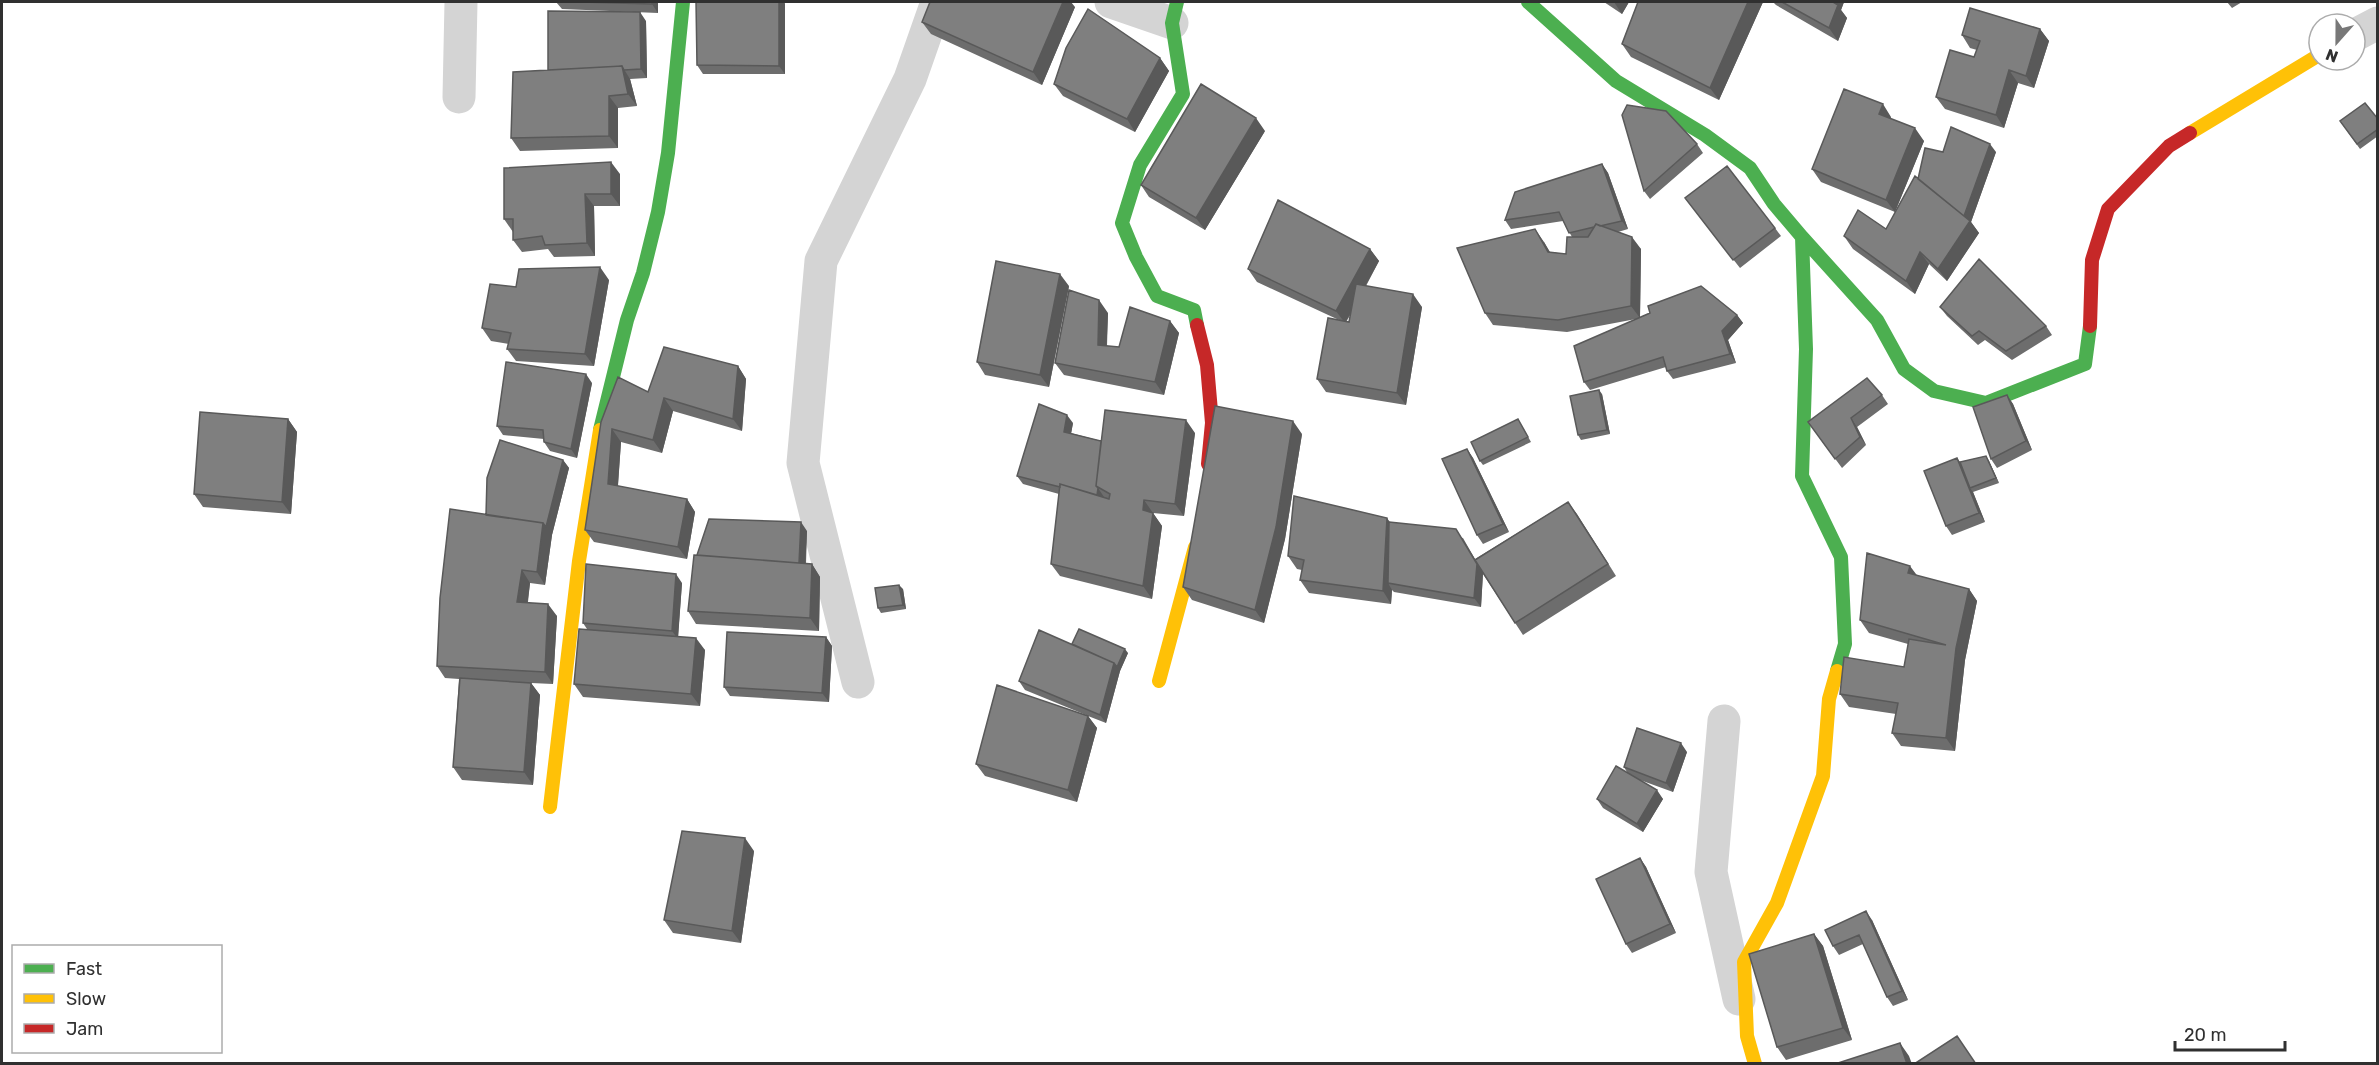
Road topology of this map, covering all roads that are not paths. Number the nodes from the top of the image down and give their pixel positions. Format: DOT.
graph roads {
  1 [pos="461,2"];
  2 [pos="683,2"];
  3 [pos="936,2"];
  4 [pos="1111,2"];
  5 [pos="1528,2"];
  6 [pos="1174,12"];
  7 [pos="2307,62"];
  8 [pos="459,97"];
  9 [pos="1802,237"];
  10 [pos="1207,481"];
  11 [pos="1197,538"];
  12 [pos="1159,681"];
  13 [pos="858,682"];
  14 [pos="1724,721"];
  15 [pos="550,807"];
  16 [pos="1751,1050"];
  1 -- 8 [label="street"];
  2 -- 15 [label="street"];
  3 -- 13 [label="street"];
  4 -- 6 [label="street"];
  5 -- 9 [label="street"];
  6 -- 10 [label="street"];
  7 -- 9 [label="street"];
  9 -- 16 [label="street"];
  11 -- 12 [label="street"];
  14 -- 16 [label="street"];
}
